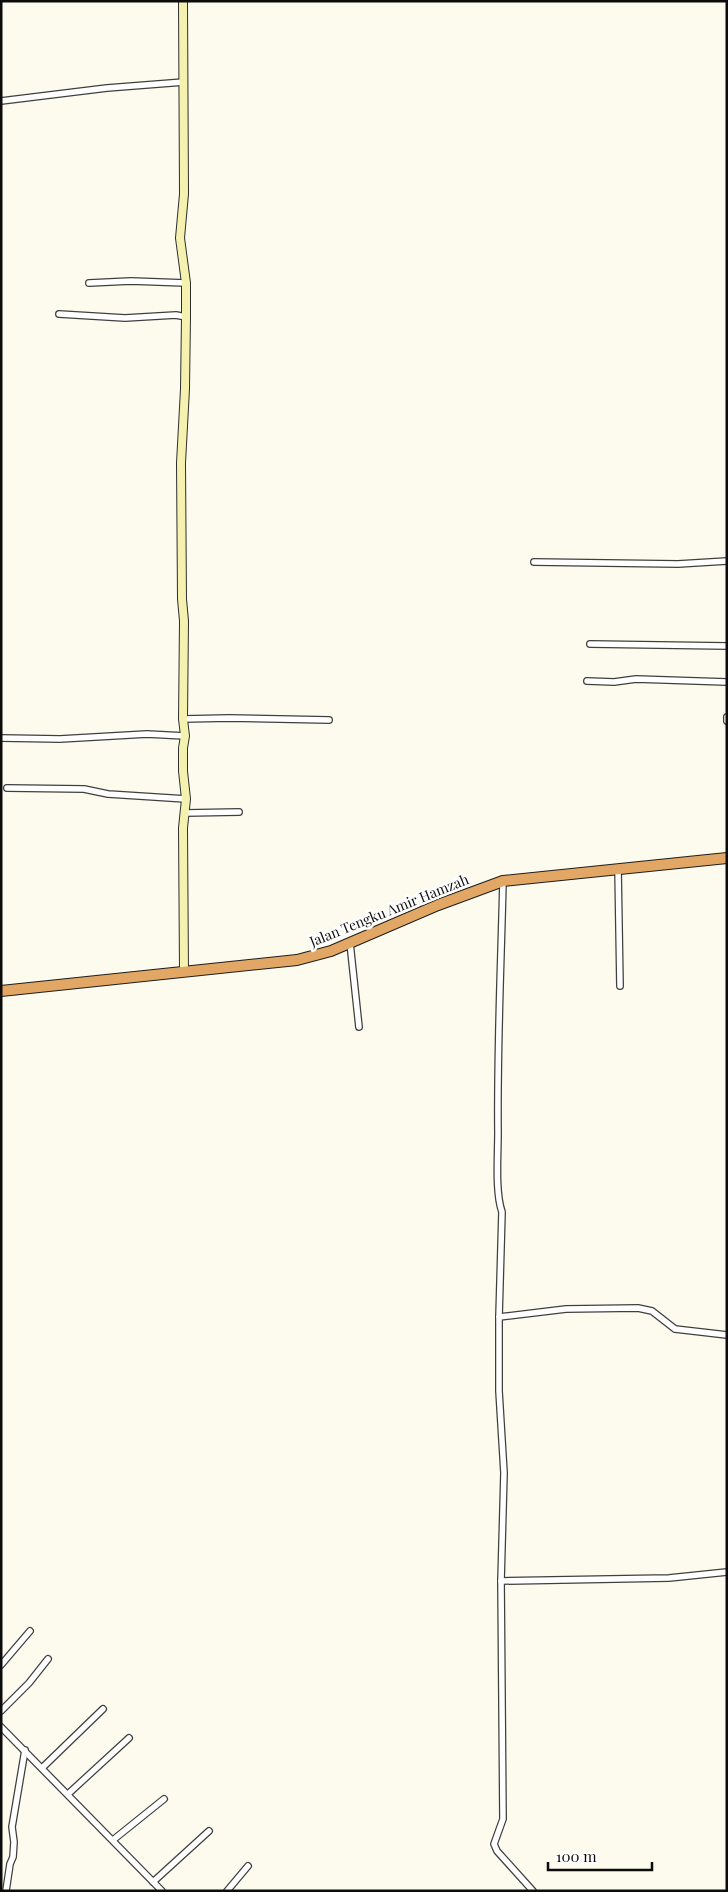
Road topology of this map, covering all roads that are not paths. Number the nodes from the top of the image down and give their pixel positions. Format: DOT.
graph roads {
  1 [pos="183,1"];
  2 [pos="184,82"];
  3 [pos="1,101"];
  4 [pos="89,283"];
  5 [pos="186,283"];
  6 [pos="59,314"];
  7 [pos="186,317"];
  8 [pos="727,561"];
  9 [pos="534,562"];
  10 [pos="590,644"];
  11 [pos="727,646"];
  12 [pos="588,681"];
  13 [pos="727,682"];
  14 [pos="727,717"];
  15 [pos="183,719"];
  16 [pos="330,720"];
  17 [pos="727,721"];
  18 [pos="185,736"];
  19 [pos="1,738"];
  20 [pos="8,788"];
  21 [pos="186,799"];
  22 [pos="239,812"];
  23 [pos="185,813"];
  24 [pos="727,858"];
  25 [pos="618,868"];
  26 [pos="503,881"];
  27 [pos="350,943"];
  28 [pos="184,972"];
  29 [pos="620,986"];
  30 [pos="1,991"];
  31 [pos="359,1027"];
  32 [pos="499,1317"];
  33 [pos="727,1335"];
  34 [pos="727,1572"];
  35 [pos="500,1581"];
  36 [pos="30,1631"];
  37 [pos="48,1659"];
  38 [pos="1,1665"];
  39 [pos="102,1709"];
  40 [pos="1,1711"];
  41 [pos="2,1728"];
  42 [pos="129,1738"];
  43 [pos="25,1750"];
  44 [pos="42,1768"];
  45 [pos="68,1794"];
  46 [pos="164,1799"];
  47 [pos="209,1831"];
  48 [pos="113,1840"];
  49 [pos="248,1866"];
  50 [pos="153,1882"];
  51 [pos="6,1891"];
  52 [pos="162,1891"];
  53 [pos="226,1891"];
  54 [pos="533,1891"];
  1 -- 2 [label="street"];
  2 -- 3 [label="street"];
  2 -- 5 [label="street"];
  4 -- 5 [label="street"];
  5 -- 7 [label="street"];
  6 -- 7 [label="street"];
  7 -- 15 [label="street"];
  8 -- 9 [label="street"];
  10 -- 11 [label="street"];
  12 -- 13 [label="street"];
  14 -- 17 [label="street"];
  15 -- 16 [label="street"];
  15 -- 18 [label="street"];
  18 -- 19 [label="street"];
  18 -- 21 [label="street"];
  20 -- 21 [label="street"];
  21 -- 23 [label="street"];
  22 -- 23 [label="street"];
  23 -- 28 [label="street"];
  24 -- 25 [label="highway, Jalan Tengku Amir Hamzah"];
  25 -- 26 [label="highway, Jalan Tengku Amir Hamzah"];
  25 -- 29 [label="street"];
  26 -- 27 [label="highway, Jalan Tengku Amir Hamzah"];
  26 -- 32 [label="street"];
  27 -- 28 [label="highway, Jalan Tengku Amir Hamzah"];
  27 -- 31 [label="street"];
  28 -- 30 [label="highway, Jalan Tengku Amir Hamzah"];
  32 -- 33 [label="street"];
  32 -- 35 [label="street"];
  34 -- 35 [label="street"];
  35 -- 54 [label="street"];
  36 -- 38 [label="street"];
  37 -- 40 [label="street"];
  39 -- 44 [label="street"];
  41 -- 43 [label="street"];
  42 -- 45 [label="street"];
  43 -- 44 [label="street"];
  43 -- 51 [label="street"];
  44 -- 45 [label="street"];
  45 -- 48 [label="street"];
  46 -- 48 [label="street"];
  47 -- 50 [label="street"];
  48 -- 50 [label="street"];
  49 -- 53 [label="street"];
  50 -- 52 [label="street"];
}
